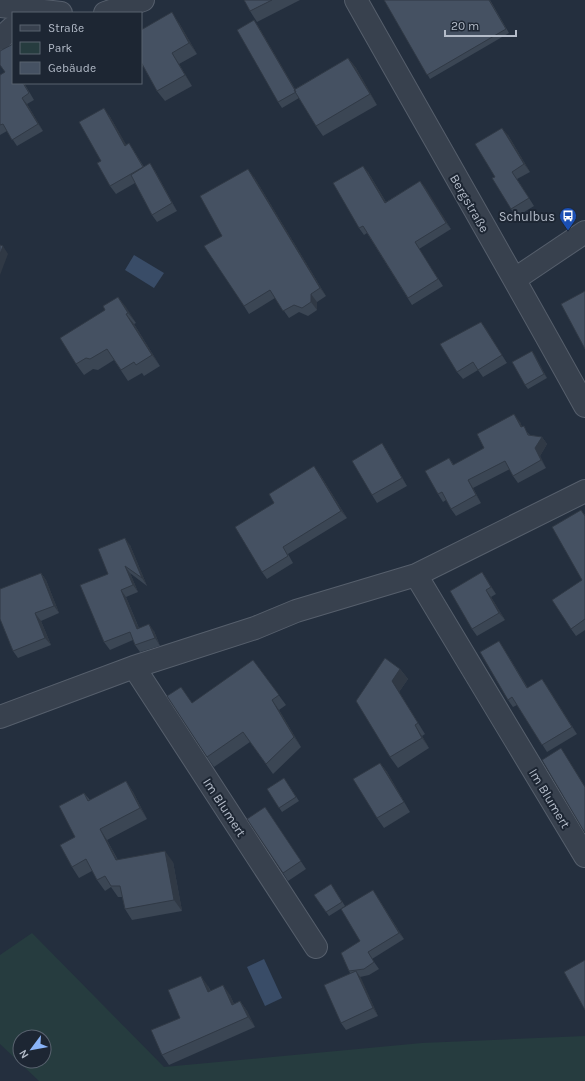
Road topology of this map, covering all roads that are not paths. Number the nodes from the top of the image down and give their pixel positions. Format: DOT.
graph roads {
  1 [pos="143,0"];
  2 [pos="356,0"];
  3 [pos="0,6"];
  4 [pos="30,11"];
  5 [pos="46,12"];
  6 [pos="108,12"];
  7 [pos="12,28"];
  8 [pos="0,39"];
  9 [pos="585,232"];
  10 [pos="516,279"];
  11 [pos="585,406"];
  12 [pos="585,491"];
  13 [pos="416,575"];
  14 [pos="134,667"];
  15 [pos="0,717"];
  16 [pos="585,856"];
  17 [pos="316,947"];
  1 -- 6 [label="street"];
  2 -- 10 [label="street, Bergstraße"];
  3 -- 4 [label="street"];
  4 -- 5 [label="street"];
  7 -- 8 [label="street"];
  9 -- 10 [label="street"];
  10 -- 11 [label="street, Bergstraße"];
  12 -- 13 [label="street"];
  13 -- 14 [label="street"];
  13 -- 16 [label="street, Im Blumert"];
  14 -- 15 [label="street"];
  14 -- 17 [label="street, Im Blumert"];
}
